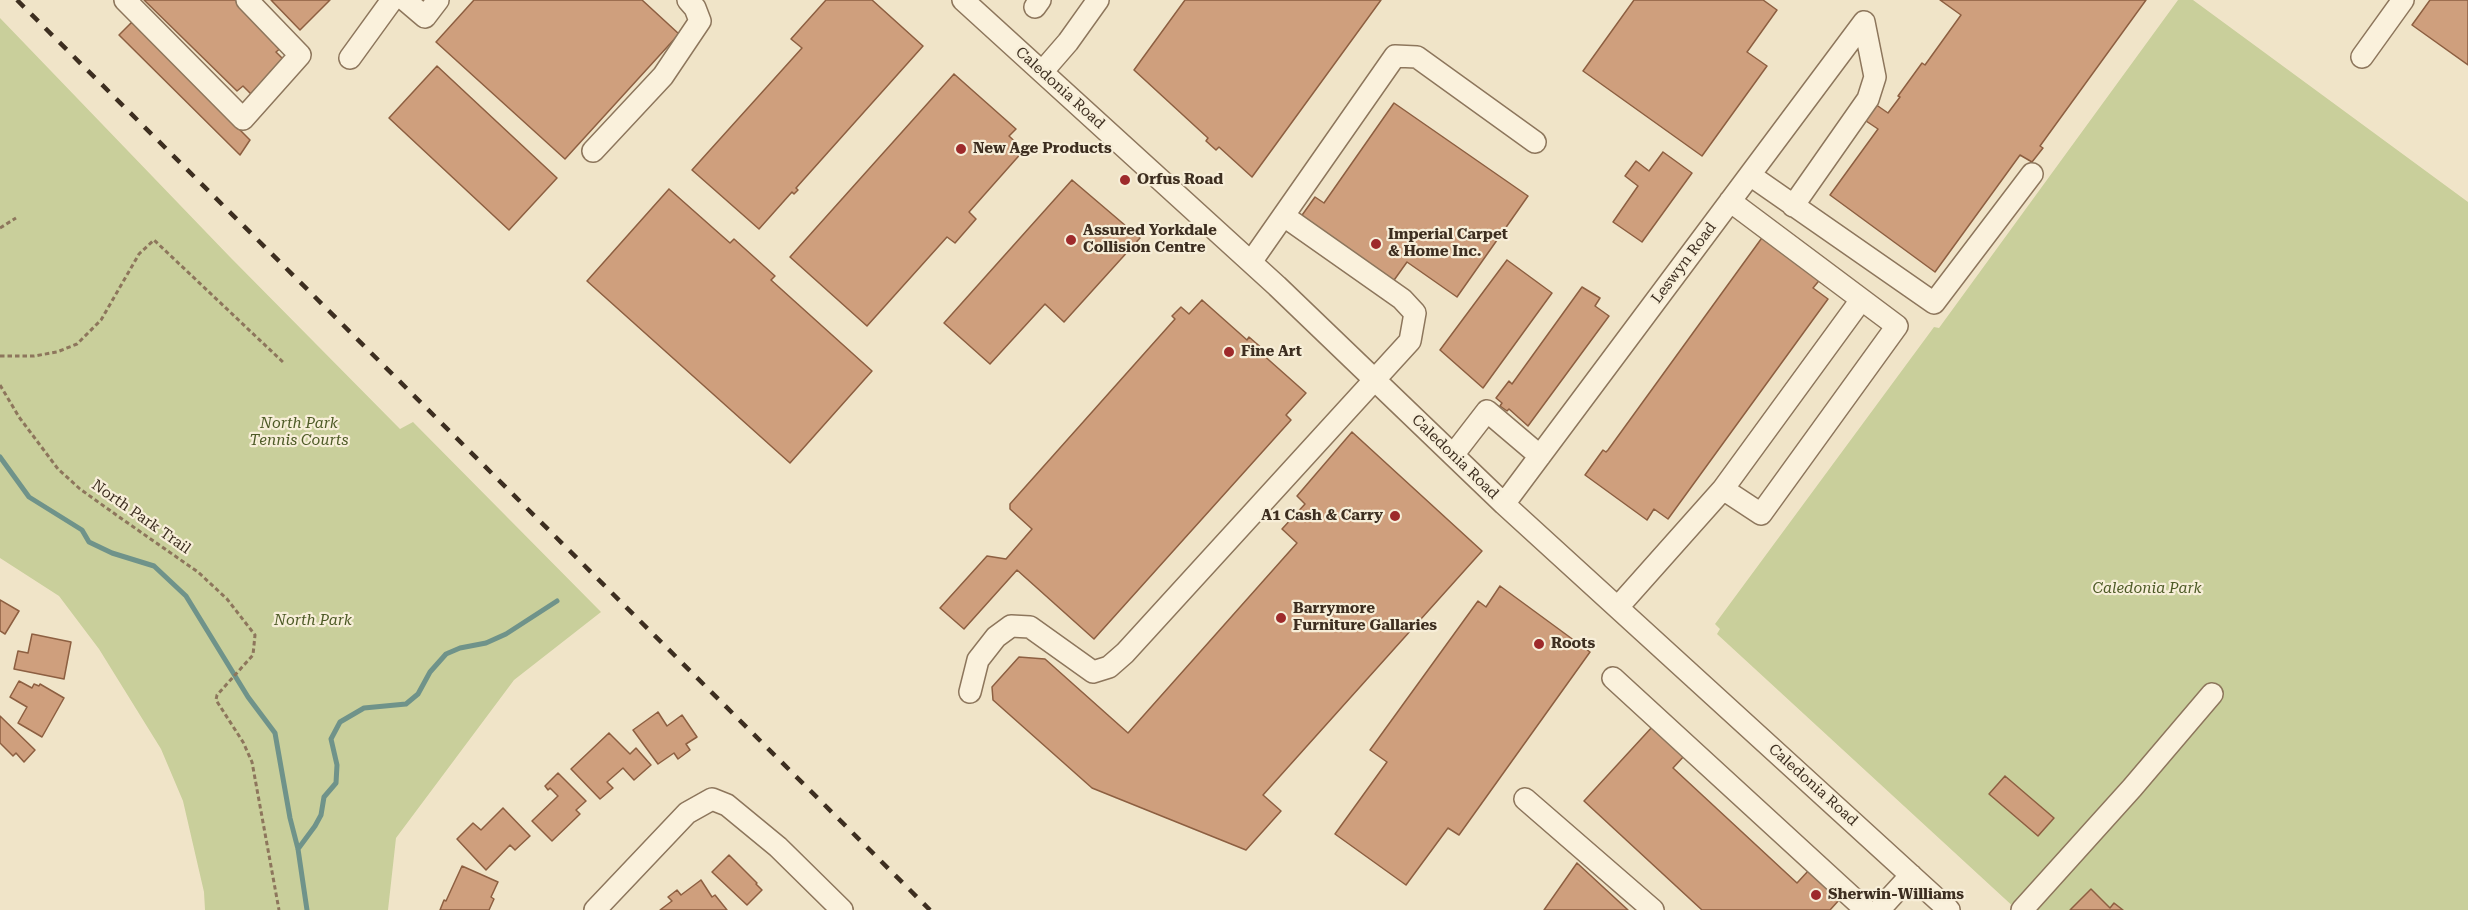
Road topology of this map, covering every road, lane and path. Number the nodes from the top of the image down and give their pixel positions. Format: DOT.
graph roads {
  1 [pos="125,0"];
  2 [pos="248,0"];
  3 [pos="392,0"];
  4 [pos="405,0"];
  5 [pos="438,0"];
  6 [pos="688,0"];
  7 [pos="963,0"];
  8 [pos="1098,0"];
  9 [pos="2403,0"];
  10 [pos="2362,57"];
  11 [pos="350,58"];
  12 [pos="1042,72"];
  13 [pos="1535,142"];
  14 [pos="593,151"];
  15 [pos="2032,174"];
  16 [pos="1750,175"];
  17 [pos="1730,201"];
  18 [pos="1793,206"];
  19 [pos="1284,216"];
  20 [pos="16,218"];
  21 [pos="0,228"];
  22 [pos="1251,262"];
  23 [pos="1861,300"];
  24 [pos="0,356"];
  25 [pos="285,364"];
  26 [pos="1375,380"];
  27 [pos="0,386"];
  28 [pos="1453,454"];
  29 [pos="1540,456"];
  30 [pos="1723,489"];
  31 [pos="1504,504"];
  32 [pos="1618,608"];
  33 [pos="1613,678"];
  34 [pos="970,692"];
  35 [pos="2212,694"];
  36 [pos="1525,799"];
  37 [pos="1911,875"];
  38 [pos="279,910"];
  39 [pos="595,910"];
  40 [pos="842,910"];
  41 [pos="1653,910"];
  42 [pos="1866,910"];
  43 [pos="1879,910"];
  44 [pos="1949,910"];
  45 [pos="2022,910"];
  1 -- 2 [label="street"];
  3 -- 11 [label="street"];
  4 -- 5 [label="street"];
  6 -- 14 [label="street"];
  7 -- 12 [label="street, Caledonia Road"];
  8 -- 12 [label="street"];
  9 -- 10 [label="street"];
  12 -- 22 [label="street, Caledonia Road"];
  13 -- 19 [label="street"];
  15 -- 18 [label="street"];
  16 -- 17 [label="street, Leswyn Road"];
  16 -- 18 [label="street"];
  16 -- 18 [label="street, Leswyn Road"];
  17 -- 23 [label="street"];
  17 -- 29 [label="street, Leswyn Road"];
  19 -- 22 [label="street"];
  19 -- 26 [label="street"];
  20 -- 21 [label="path"];
  22 -- 26 [label="street, Caledonia Road"];
  23 -- 30 [label="street"];
  23 -- 30 [label="street"];
  24 -- 25 [label="path"];
  26 -- 28 [label="street, Caledonia Road"];
  26 -- 34 [label="street"];
  27 -- 38 [label="path, North Park Trail"];
  28 -- 29 [label="street"];
  28 -- 31 [label="street, Caledonia Road"];
  29 -- 31 [label="street, Leswyn Road"];
  30 -- 32 [label="street"];
  31 -- 32 [label="street, Caledonia Road"];
  32 -- 37 [label="street, Caledonia Road"];
  33 -- 42 [label="street"];
  35 -- 45 [label="street"];
  36 -- 41 [label="street"];
  37 -- 43 [label="street"];
  37 -- 44 [label="street, Caledonia Road"];
  39 -- 40 [label="street"];
}
